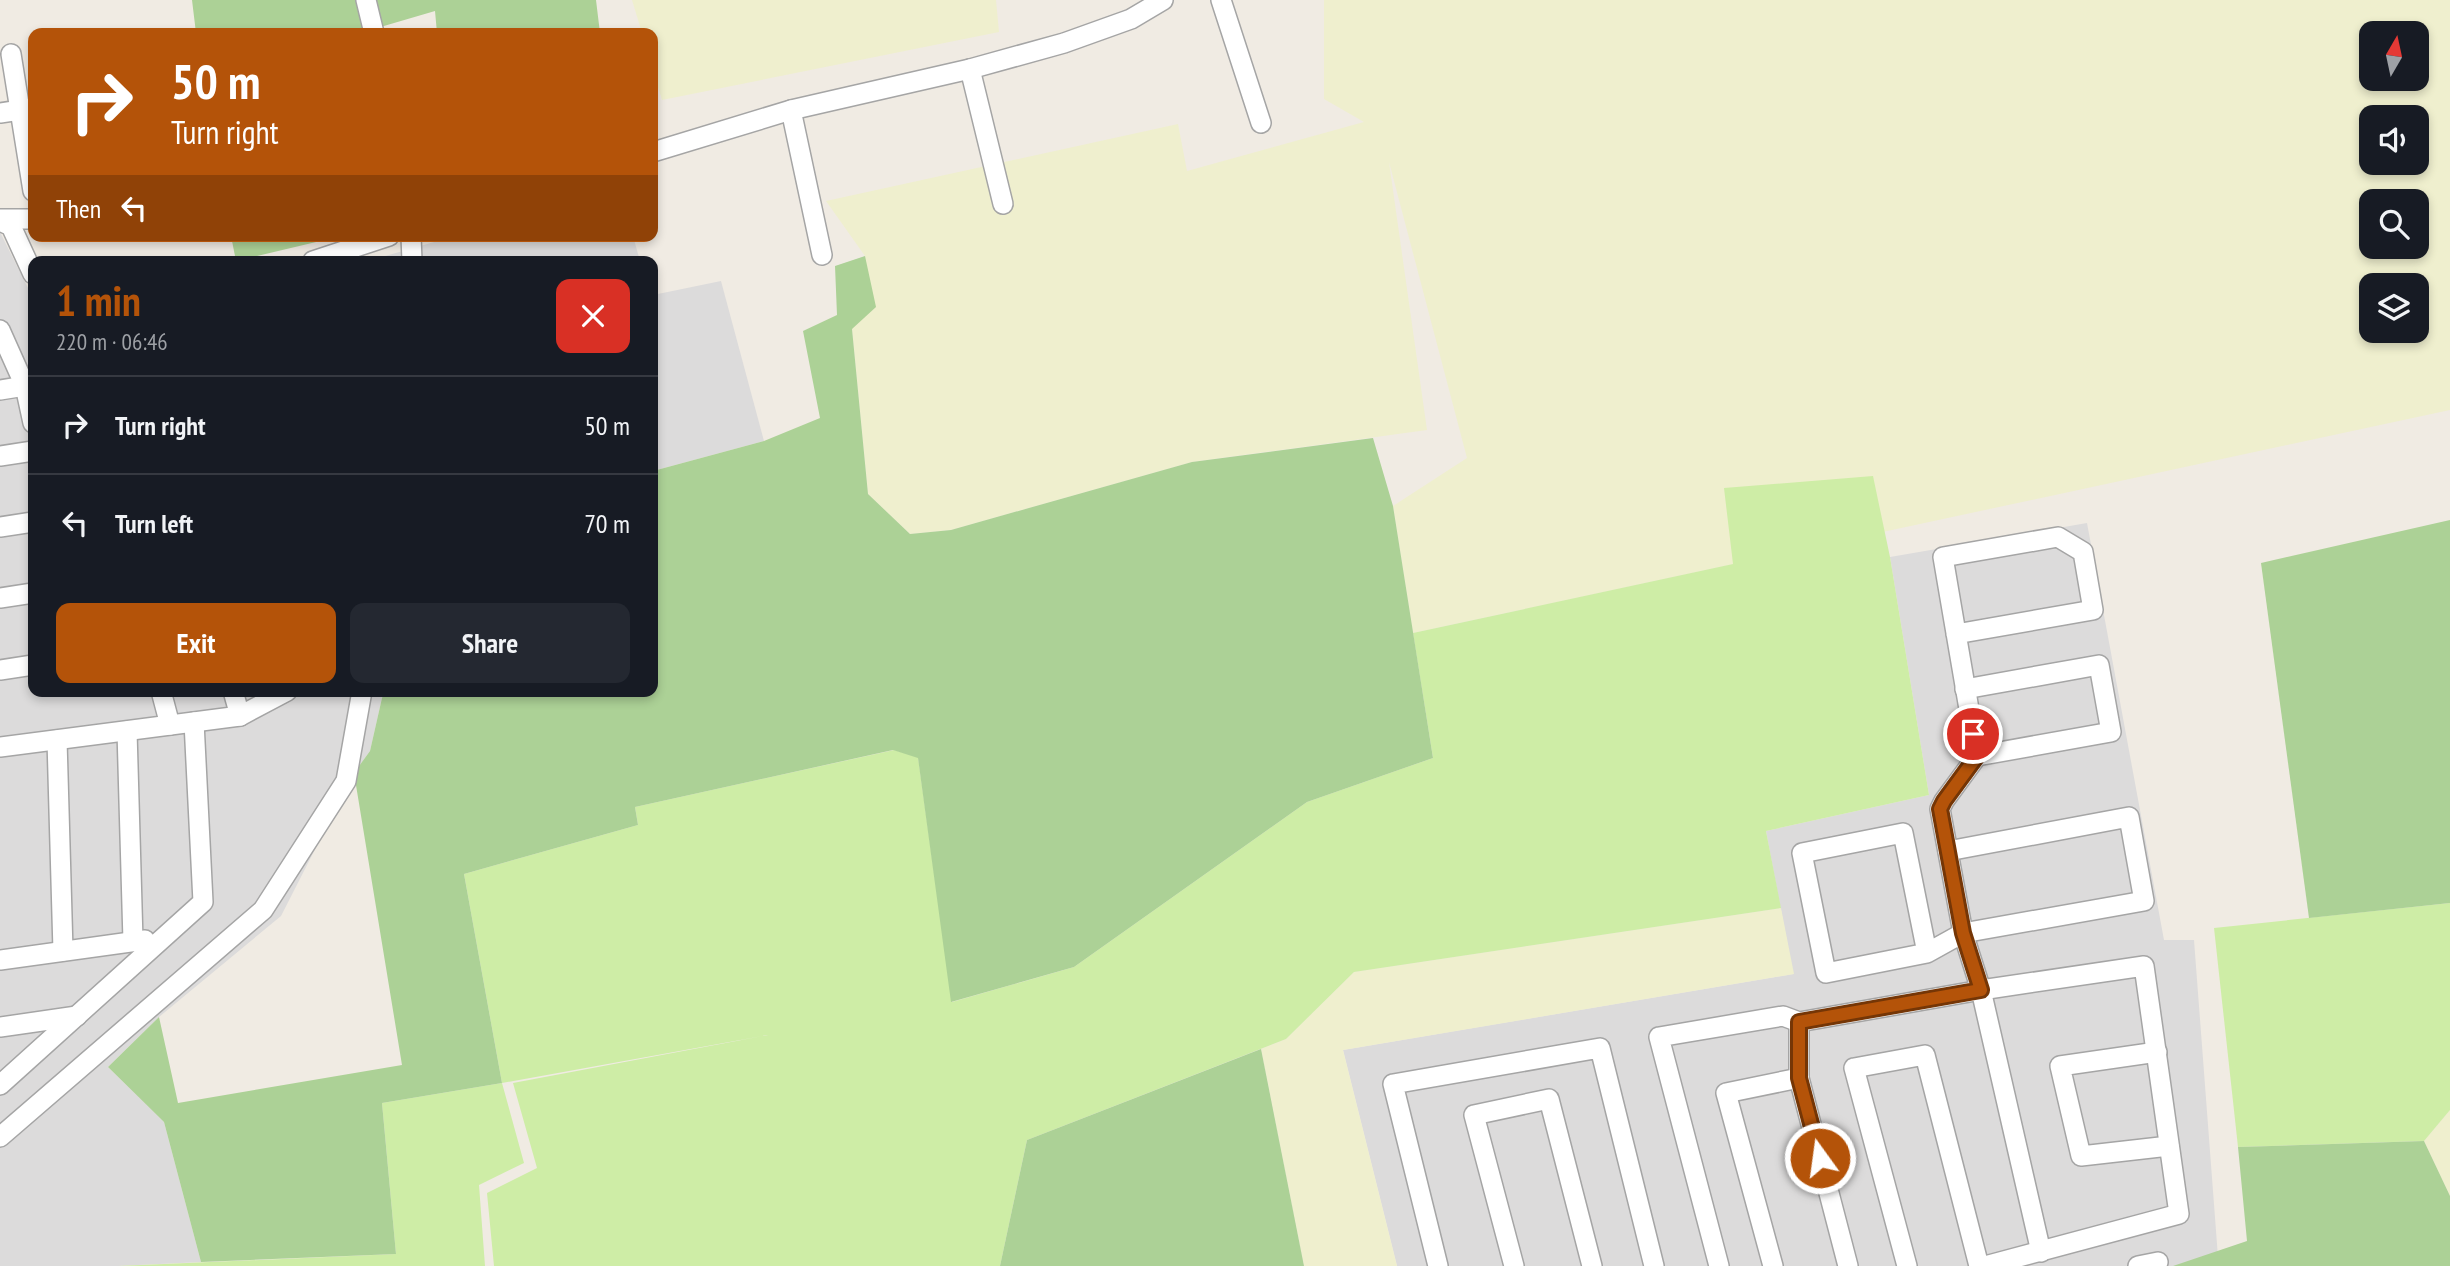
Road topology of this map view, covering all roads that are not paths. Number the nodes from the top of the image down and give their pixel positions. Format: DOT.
graph roads {
  1 [pos="366,0"];
  2 [pos="1163,0"];
  3 [pos="1221,0"];
  4 [pos="373,28"];
  5 [pos="12,54"];
  6 [pos="970,69"];
  7 [pos="18,110"];
  8 [pos="791,110"];
  9 [pos="1261,123"];
  10 [pos="658,150"];
  11 [pos="28,164"];
  12 [pos="1003,204"];
  13 [pos="28,219"];
  14 [pos="0,220"];
  15 [pos="371,242"];
  16 [pos="822,254"];
  17 [pos="328,256"];
  18 [pos="28,263"];
  19 [pos="0,330"];
  20 [pos="25,386"];
  21 [pos="0,390"];
  22 [pos="28,400"];
  23 [pos="28,452"];
  24 [pos="0,456"];
  25 [pos="28,523"];
  26 [pos="0,527"];
  27 [pos="28,594"];
  28 [pos="0,598"];
  29 [pos="1956,634"];
  30 [pos="28,666"];
  31 [pos="0,670"];
  32 [pos="1965,689"];
  33 [pos="163,697"];
  34 [pos="235,697"];
  35 [pos="276,697"];
  36 [pos="361,697"];
  37 [pos="240,716"];
  38 [pos="194,722"];
  39 [pos="170,725"];
  40 [pos="127,731"];
  41 [pos="57,740"];
  42 [pos="0,747"];
  43 [pos="1977,756"];
  44 [pos="1948,851"];
  45 [pos="1963,933"];
  46 [pos="165,937"];
  47 [pos="133,941"];
  48 [pos="63,951"];
  49 [pos="1927,953"];
  50 [pos="0,960"];
  51 [pos="1981,990"];
  52 [pos="77,1016"];
  53 [pos="1799,1022"];
  54 [pos="0,1027"];
  55 [pos="2157,1052"];
  56 [pos="1799,1078"];
  57 [pos="0,1085"];
  58 [pos="0,1137"];
  59 [pos="2169,1146"];
  60 [pos="2040,1252"];
  61 [pos="1438,1266"];
  62 [pos="1514,1266"];
  63 [pos="1592,1266"];
  64 [pos="1654,1266"];
  65 [pos="1719,1266"];
  66 [pos="1773,1266"];
  67 [pos="1848,1266"];
  68 [pos="1907,1266"];
  69 [pos="1979,1266"];
  70 [pos="1985,1266"];
  1 -- 4 [label="street"];
  2 -- 6 [label="street"];
  3 -- 9 [label="street"];
  5 -- 7 [label="street"];
  6 -- 8 [label="street"];
  6 -- 12 [label="street"];
  7 -- 11 [label="street"];
  8 -- 10 [label="street"];
  8 -- 16 [label="street"];
  13 -- 14 [label="street"];
  14 -- 18 [label="street"];
  15 -- 17 [label="street"];
  19 -- 20 [label="street"];
  20 -- 21 [label="street"];
  20 -- 22 [label="street"];
  23 -- 24 [label="street"];
  25 -- 26 [label="street"];
  27 -- 28 [label="street"];
  29 -- 29 [label="street"];
  29 -- 32 [label="street"];
  30 -- 31 [label="street"];
  32 -- 43 [label="street"];
  32 -- 43 [label="street"];
  33 -- 39 [label="street"];
  34 -- 37 [label="street"];
  35 -- 37 [label="street"];
  36 -- 58 [label="street"];
  37 -- 38 [label="street"];
  38 -- 39 [label="street"];
  38 -- 46 [label="street"];
  39 -- 40 [label="street"];
  40 -- 41 [label="street"];
  40 -- 47 [label="street"];
  41 -- 42 [label="street"];
  41 -- 48 [label="street"];
  43 -- 44 [label="street"];
  44 -- 45 [label="street"];
  44 -- 45 [label="street"];
  45 -- 49 [label="street"];
  45 -- 51 [label="street"];
  46 -- 47 [label="street"];
  46 -- 52 [label="street"];
  47 -- 48 [label="street"];
  48 -- 50 [label="street"];
  49 -- 49 [label="street"];
  51 -- 53 [label="street"];
  51 -- 55 [label="street"];
  51 -- 60 [label="street"];
  52 -- 54 [label="street"];
  52 -- 57 [label="street"];
  53 -- 56 [label="street"];
  53 -- 65 [label="street"];
  55 -- 59 [label="street"];
  55 -- 59 [label="street"];
  56 -- 66 [label="street"];
  56 -- 67 [label="street"];
  59 -- 60 [label="street"];
  60 -- 70 [label="street"];
  61 -- 64 [label="street"];
  62 -- 63 [label="street"];
  68 -- 69 [label="street"];
}
